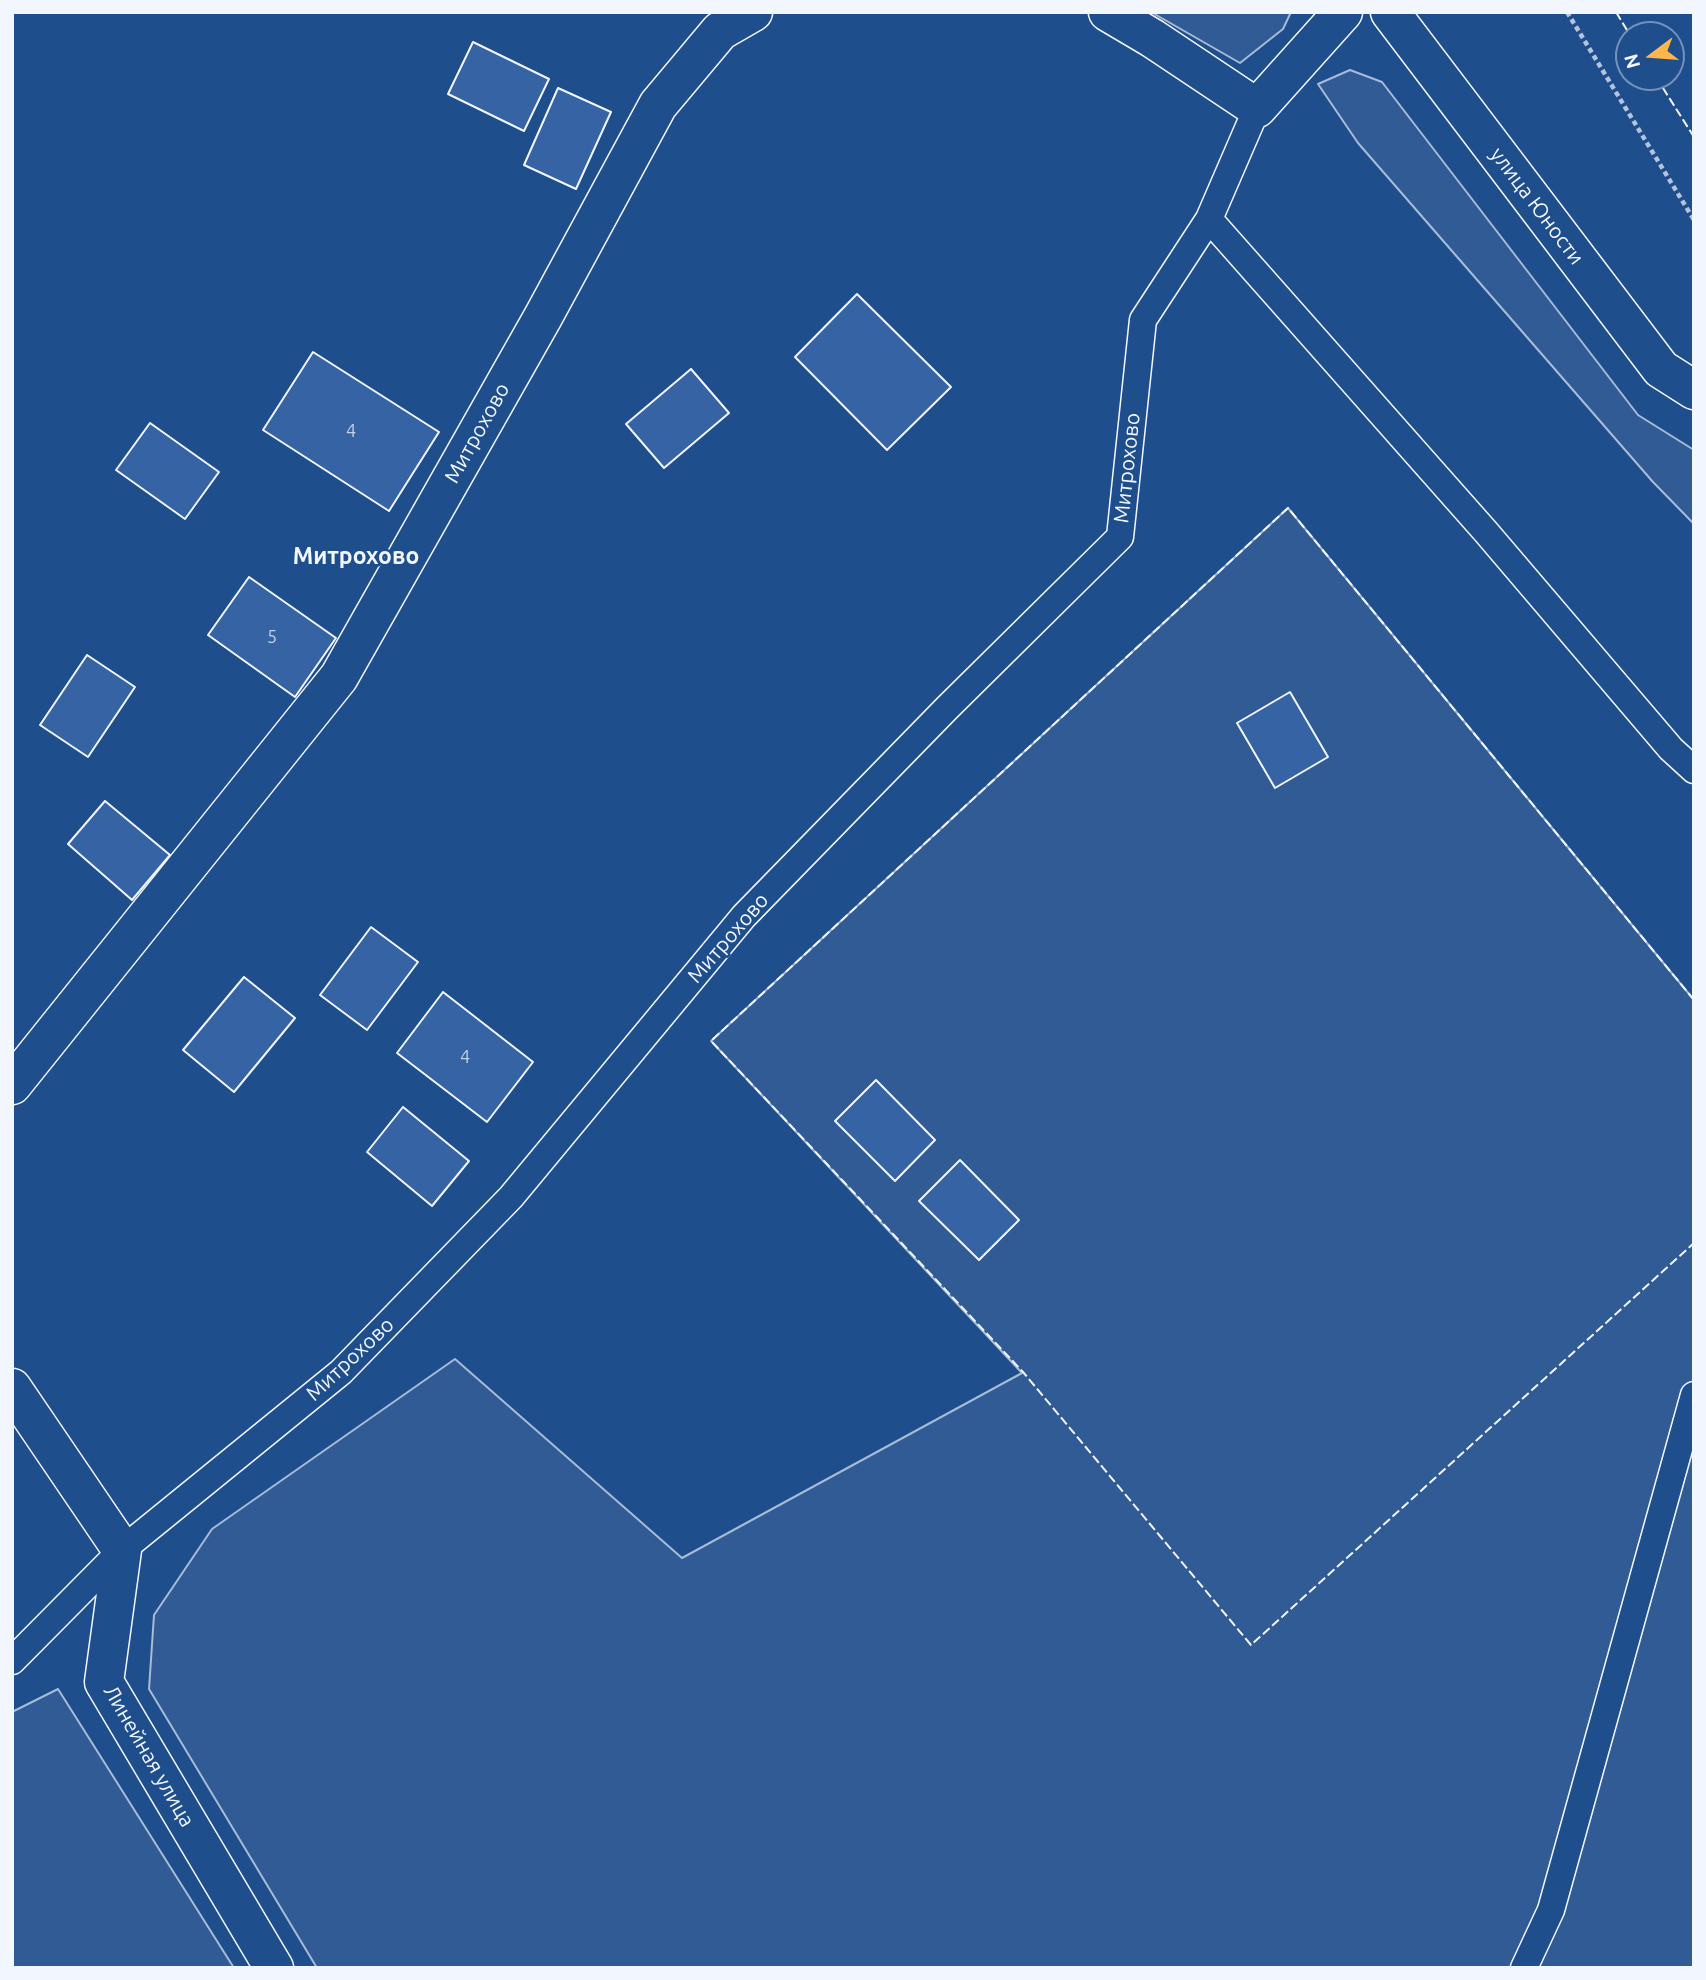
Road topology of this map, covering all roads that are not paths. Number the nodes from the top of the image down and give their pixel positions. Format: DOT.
graph roads {
  1 [pos="753,12"];
  2 [pos="1108,12"];
  3 [pos="1343,12"];
  4 [pos="1390,12"];
  5 [pos="1257,108"];
  6 [pos="1209,219"];
  7 [pos="1694,390"];
  8 [pos="1694,770"];
  9 [pos="12,1085"];
  10 [pos="12,1388"];
  11 [pos="1694,1395"];
  12 [pos="122,1550"];
  13 [pos="12,1661"];
  14 [pos="274,1968"];
  15 [pos="1524,1968"];
  1 -- 9 [label="street, Митрохово"];
  2 -- 5 [label="street"];
  3 -- 5 [label="street, Митрохово"];
  4 -- 7 [label="street, улица Юности"];
  5 -- 6 [label="lane, Митрохово"];
  6 -- 8 [label="lane"];
  6 -- 12 [label="lane, Митрохово"];
  10 -- 12 [label="street"];
  11 -- 15 [label="lane"];
  12 -- 13 [label="lane, Митрохово"];
  12 -- 14 [label="street, Линейная улица"];
}
